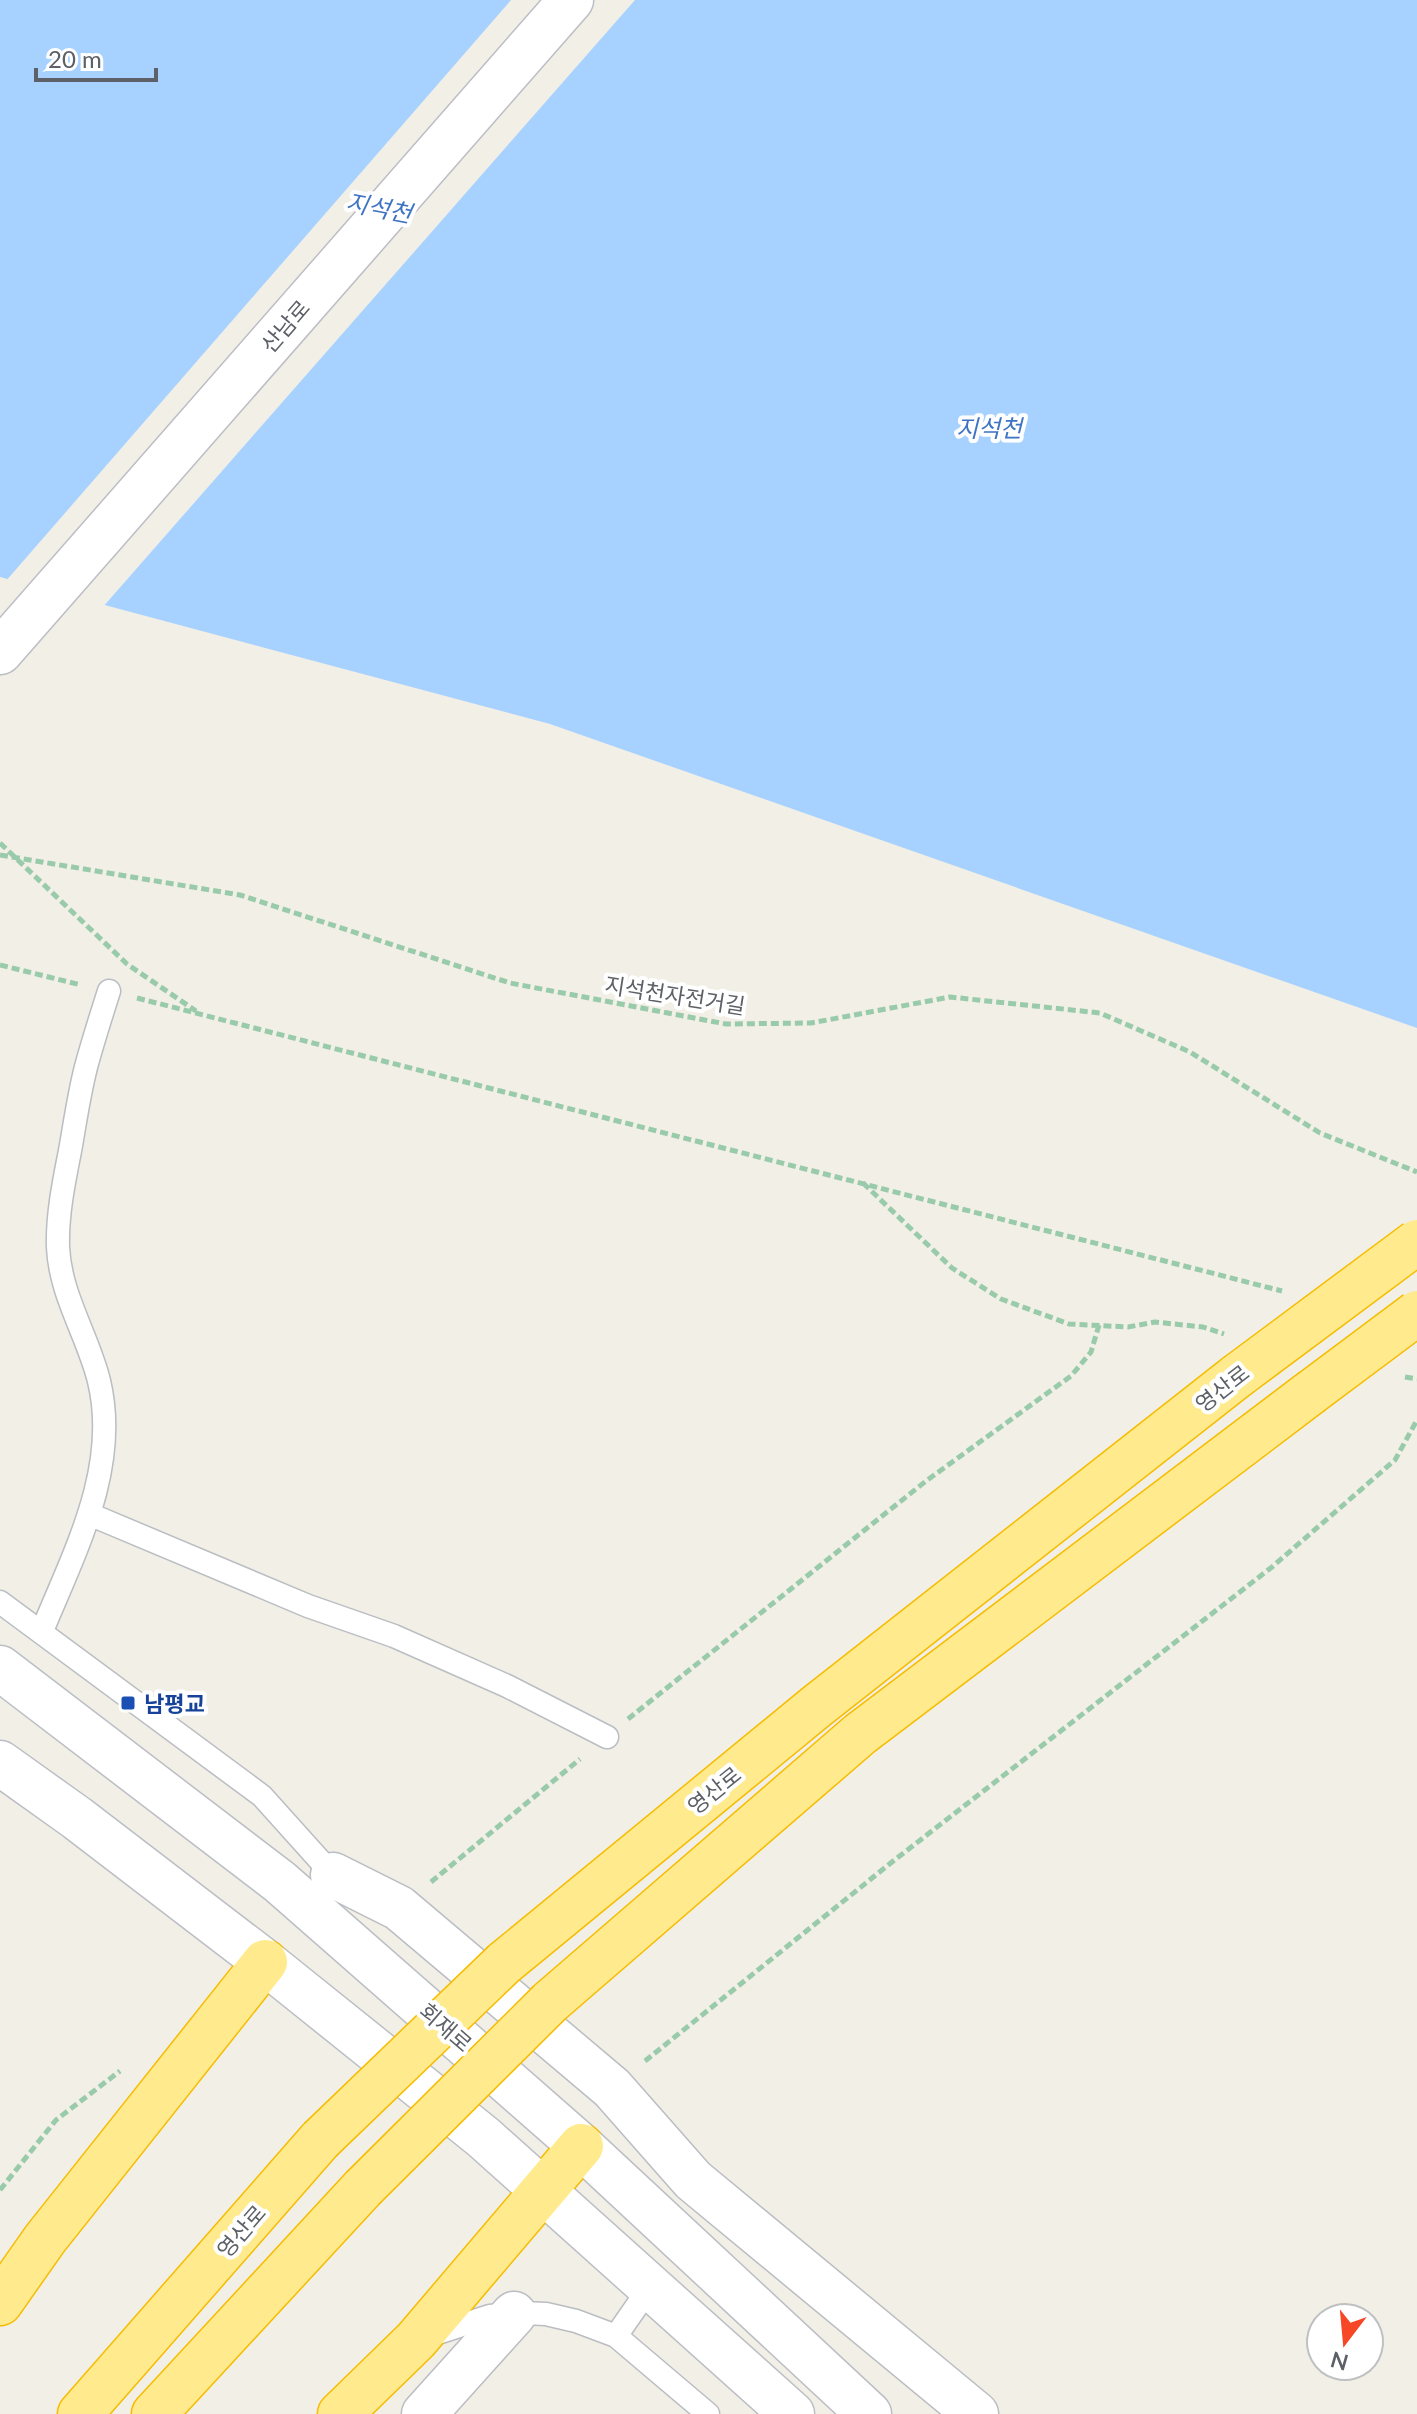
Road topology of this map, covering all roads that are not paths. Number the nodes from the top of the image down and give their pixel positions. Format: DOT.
graph roads {
  1 [pos="571,0"];
  2 [pos="0,652"];
  3 [pos="109,991"];
  4 [pos="1417,1242"];
  5 [pos="1417,1313"];
  6 [pos="89,1514"];
  7 [pos="0,1602"];
  8 [pos="42,1631"];
  9 [pos="0,1668"];
  10 [pos="607,1737"];
  11 [pos="0,1763"];
  12 [pos="333,1875"];
  13 [pos="280,1882"];
  14 [pos="265,1962"];
  15 [pos="581,2146"];
  16 [pos="544,2189"];
  17 [pos="650,2287"];
  18 [pos="0,2303"];
  19 [pos="514,2314"];
  20 [pos="616,2336"];
  21 [pos="416,2340"];
  22 [pos="80,2414"];
  23 [pos="154,2414"];
  24 [pos="340,2414"];
  25 [pos="424,2414"];
  26 [pos="708,2414"];
  27 [pos="792,2414"];
  28 [pos="869,2414"];
  29 [pos="976,2414"];
  1 -- 2 [label="main road, 산남로"];
  3 -- 6 [label="lane"];
  4 -- 22 [label="highway, 영산로, bridge"];
  5 -- 23 [label="highway, bridge"];
  6 -- 8 [label="lane"];
  6 -- 10 [label="lane"];
  7 -- 8 [label="lane"];
  8 -- 12 [label="lane"];
  9 -- 13 [label="main road, 회재로"];
  11 -- 14 [label="main road"];
  12 -- 13 [label="lane"];
  12 -- 29 [label="main road"];
  13 -- 15 [label="main road, 회재로"];
  14 -- 16 [label="main road"];
  14 -- 18 [label="highway"];
  15 -- 16 [label="highway"];
  15 -- 28 [label="main road, 회재로"];
  16 -- 17 [label="main road"];
  16 -- 21 [label="highway"];
  17 -- 20 [label="lane"];
  17 -- 27 [label="main road"];
  19 -- 20 [label="lane"];
  19 -- 21 [label="lane"];
  19 -- 25 [label="main road"];
  20 -- 26 [label="lane"];
  21 -- 24 [label="highway"];
}
